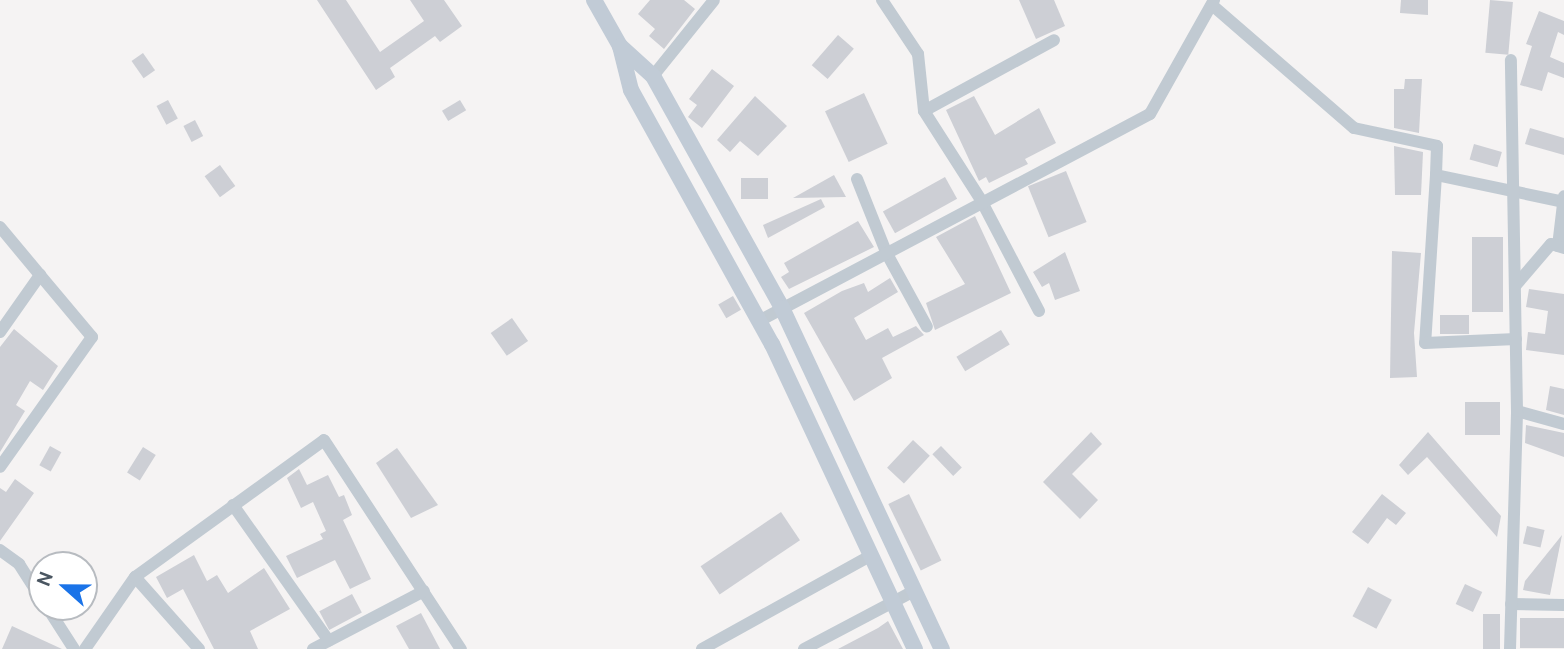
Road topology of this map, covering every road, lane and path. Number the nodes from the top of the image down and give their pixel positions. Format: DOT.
graph roads {
  1 [pos="593,0"];
  2 [pos="713,0"];
  3 [pos="879,1"];
  4 [pos="1213,3"];
  5 [pos="1055,40"];
  6 [pos="620,46"];
  7 [pos="1511,60"];
  8 [pos="653,76"];
  9 [pos="924,111"];
  10 [pos="1436,175"];
  11 [pos="857,179"];
  12 [pos="1513,195"];
  13 [pos="1564,200"];
  14 [pos="981,201"];
  15 [pos="0,227"];
  16 [pos="1561,247"];
  17 [pos="886,252"];
  18 [pos="40,275"];
  19 [pos="1515,286"];
  20 [pos="782,308"];
  21 [pos="1039,311"];
  22 [pos="759,321"];
  23 [pos="928,327"];
  24 [pos="0,331"];
  25 [pos="1516,339"];
  26 [pos="1517,411"];
  27 [pos="1564,424"];
  28 [pos="0,467"];
  29 [pos="233,505"];
  30 [pos="0,550"];
  31 [pos="870,556"];
  32 [pos="135,577"];
  33 [pos="28,578"];
  34 [pos="424,592"];
  35 [pos="915,592"];
  36 [pos="892,604"];
  37 [pos="1511,604"];
  38 [pos="1564,606"];
  39 [pos="56,621"];
  40 [pos="329,641"];
  41 [pos="74,649"];
  42 [pos="85,649"];
  43 [pos="199,649"];
  44 [pos="313,649"];
  45 [pos="461,649"];
  46 [pos="702,649"];
  47 [pos="804,649"];
  48 [pos="915,649"];
  49 [pos="942,649"];
  50 [pos="1510,649"];
  1 -- 6 [label="main road"];
  2 -- 8 [label="street"];
  3 -- 9 [label="street"];
  4 -- 10 [label="street"];
  4 -- 14 [label="street"];
  5 -- 9 [label="street"];
  6 -- 8 [label="main road"];
  6 -- 22 [label="main road"];
  7 -- 12 [label="street"];
  8 -- 20 [label="main road"];
  9 -- 14 [label="street"];
  10 -- 12 [label="street"];
  10 -- 25 [label="street"];
  11 -- 17 [label="street"];
  12 -- 13 [label="street"];
  12 -- 19 [label="street"];
  13 -- 16 [label="street"];
  14 -- 17 [label="street"];
  14 -- 21 [label="street"];
  15 -- 18 [label="street"];
  16 -- 19 [label="street"];
  17 -- 20 [label="street"];
  17 -- 23 [label="street"];
  18 -- 24 [label="street"];
  18 -- 28 [label="street"];
  19 -- 25 [label="street"];
  20 -- 22 [label="street"];
  20 -- 35 [label="main road"];
  22 -- 31 [label="main road"];
  25 -- 26 [label="street"];
  26 -- 27 [label="street"];
  26 -- 37 [label="street"];
  29 -- 32 [label="street"];
  29 -- 34 [label="street"];
  29 -- 40 [label="street"];
  30 -- 33 [label="street"];
  31 -- 36 [label="main road"];
  31 -- 46 [label="street"];
  32 -- 42 [label="street"];
  32 -- 43 [label="street"];
  34 -- 40 [label="street"];
  34 -- 45 [label="street"];
  35 -- 36 [label="street"];
  35 -- 49 [label="main road"];
  36 -- 47 [label="street"];
  36 -- 48 [label="main road"];
  37 -- 38 [label="street"];
  37 -- 50 [label="street"];
  39 -- 41 [label="street"];
  40 -- 44 [label="street"];
}
